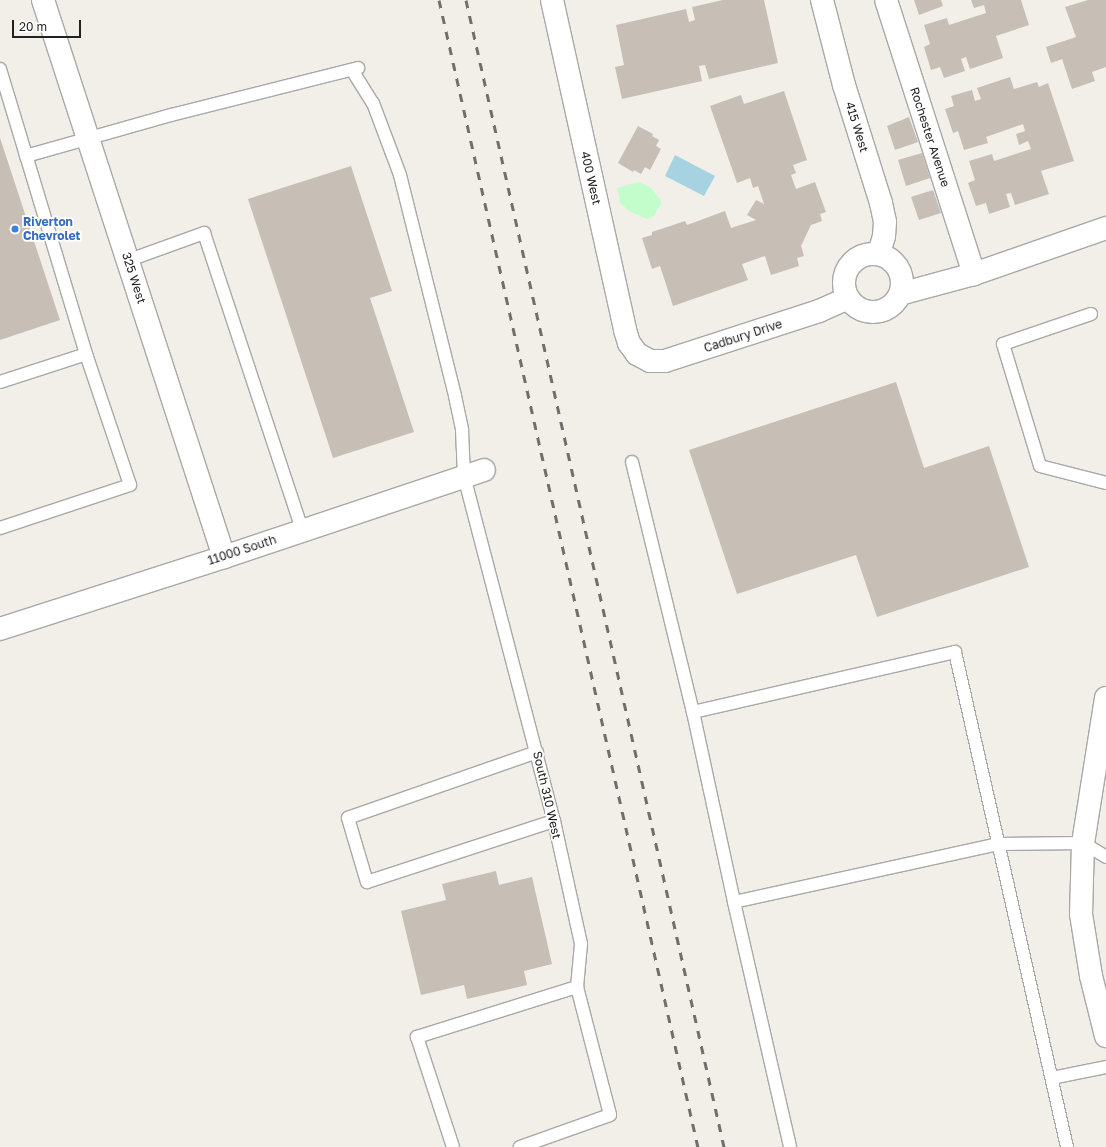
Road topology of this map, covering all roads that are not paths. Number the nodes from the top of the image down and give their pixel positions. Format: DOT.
graph roads {
  1 [pos="43,0"];
  2 [pos="552,0"];
  3 [pos="822,0"];
  4 [pos="886,0"];
  5 [pos="0,69"];
  6 [pos="89,136"];
  7 [pos="26,156"];
  8 [pos="1106,228"];
  9 [pos="879,254"];
  10 [pos="129,260"];
  11 [pos="974,274"];
  12 [pos="900,294"];
  13 [pos="848,298"];
  14 [pos="1091,314"];
  15 [pos="86,354"];
  16 [pos="637,354"];
  17 [pos="0,382"];
  18 [pos="632,462"];
  19 [pos="484,470"];
  20 [pos="464,476"];
  21 [pos="1106,483"];
  22 [pos="0,528"];
  23 [pos="302,530"];
  24 [pos="224,556"];
  25 [pos="0,628"];
  26 [pos="1106,698"];
  27 [pos="693,712"];
  28 [pos="537,752"];
  29 [pos="554,821"];
  30 [pos="1084,843"];
  31 [pos="998,844"];
  32 [pos="1106,856"];
  33 [pos="734,902"];
  34 [pos="577,987"];
  35 [pos="1106,1036"];
  36 [pos="1106,1066"];
  37 [pos="1052,1078"];
  38 [pos="453,1147"];
  39 [pos="520,1147"];
  40 [pos="790,1147"];
  41 [pos="1067,1147"];
  1 -- 6 [label="street, 325 West"];
  2 -- 16 [label="street, 400 West"];
  3 -- 9 [label="street, 415 West"];
  4 -- 11 [label="street, Rochester Avenue"];
  5 -- 7 [label="lane"];
  6 -- 7 [label="lane"];
  6 -- 10 [label="street, 325 West"];
  6 -- 20 [label="lane, South 310 West"];
  7 -- 15 [label="lane"];
  8 -- 11 [label="street"];
  9 -- 12 [label="street"];
  9 -- 13 [label="street"];
  10 -- 23 [label="lane"];
  10 -- 24 [label="street, 325 West"];
  11 -- 12 [label="street"];
  12 -- 13 [label="street"];
  13 -- 16 [label="street, Cadbury Drive"];
  14 -- 21 [label="lane"];
  15 -- 17 [label="lane"];
  15 -- 22 [label="lane"];
  18 -- 27 [label="lane"];
  19 -- 20 [label="street, 11000 South"];
  20 -- 23 [label="street, 11000 South"];
  20 -- 28 [label="lane, South 310 West"];
  23 -- 24 [label="street, 11000 South"];
  24 -- 25 [label="street, 11000 South"];
  26 -- 30 [label="street"];
  27 -- 31 [label="lane"];
  27 -- 33 [label="lane"];
  28 -- 29 [label="lane, South 310 West"];
  28 -- 29 [label="lane"];
  29 -- 34 [label="lane, South 310 West"];
  30 -- 31 [label="lane"];
  30 -- 32 [label="lane"];
  30 -- 35 [label="street"];
  31 -- 33 [label="lane"];
  31 -- 37 [label="lane"];
  33 -- 40 [label="lane"];
  34 -- 38 [label="lane"];
  34 -- 39 [label="lane, South 310 West"];
  36 -- 37 [label="lane"];
  37 -- 41 [label="lane"];
}
